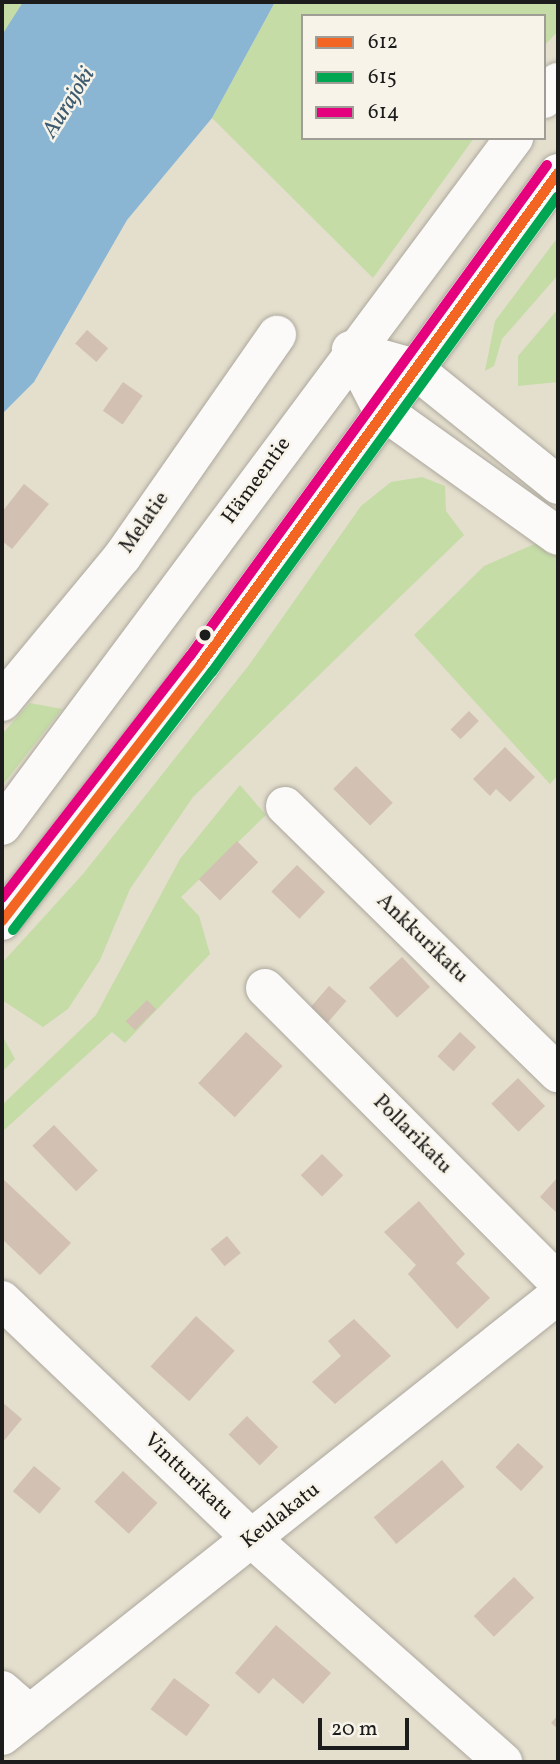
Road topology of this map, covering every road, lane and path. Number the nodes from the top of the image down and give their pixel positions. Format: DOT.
graph roads {
  1 [pos="558,82"];
  2 [pos="546,97"];
  3 [pos="512,140"];
  4 [pos="558,173"];
  5 [pos="276,335"];
  6 [pos="351,350"];
  7 [pos="412,367"];
  8 [pos="382,410"];
  9 [pos="558,485"];
  10 [pos="558,536"];
  11 [pos="2,702"];
  12 [pos="285,806"];
  13 [pos="2,826"];
  14 [pos="2,921"];
  15 [pos="265,988"];
  16 [pos="558,1073"];
  17 [pos="558,1282"];
  18 [pos="558,1295"];
  19 [pos="2,1300"];
  20 [pos="252,1539"];
  21 [pos="11,1713"];
  22 [pos="503,1762"];
  1 -- 2 [label="main road"];
  3 -- 6 [label="main road, Hämeentie"];
  4 -- 7 [label="main road"];
  5 -- 11 [label="main road, Melatie"];
  6 -- 7 [label="main road"];
  6 -- 8 [label="main road"];
  6 -- 13 [label="main road, Hämeentie"];
  7 -- 8 [label="main road"];
  7 -- 9 [label="main road"];
  8 -- 10 [label="main road"];
  8 -- 14 [label="main road"];
  12 -- 16 [label="main road, Ankkurikatu"];
  15 -- 17 [label="main road, Pollarikatu"];
  18 -- 20 [label="main road, Keulakatu"];
  19 -- 20 [label="main road, Vintturikatu"];
  20 -- 21 [label="main road, Keulakatu"];
  20 -- 22 [label="main road, Vintturikatu"];
}
